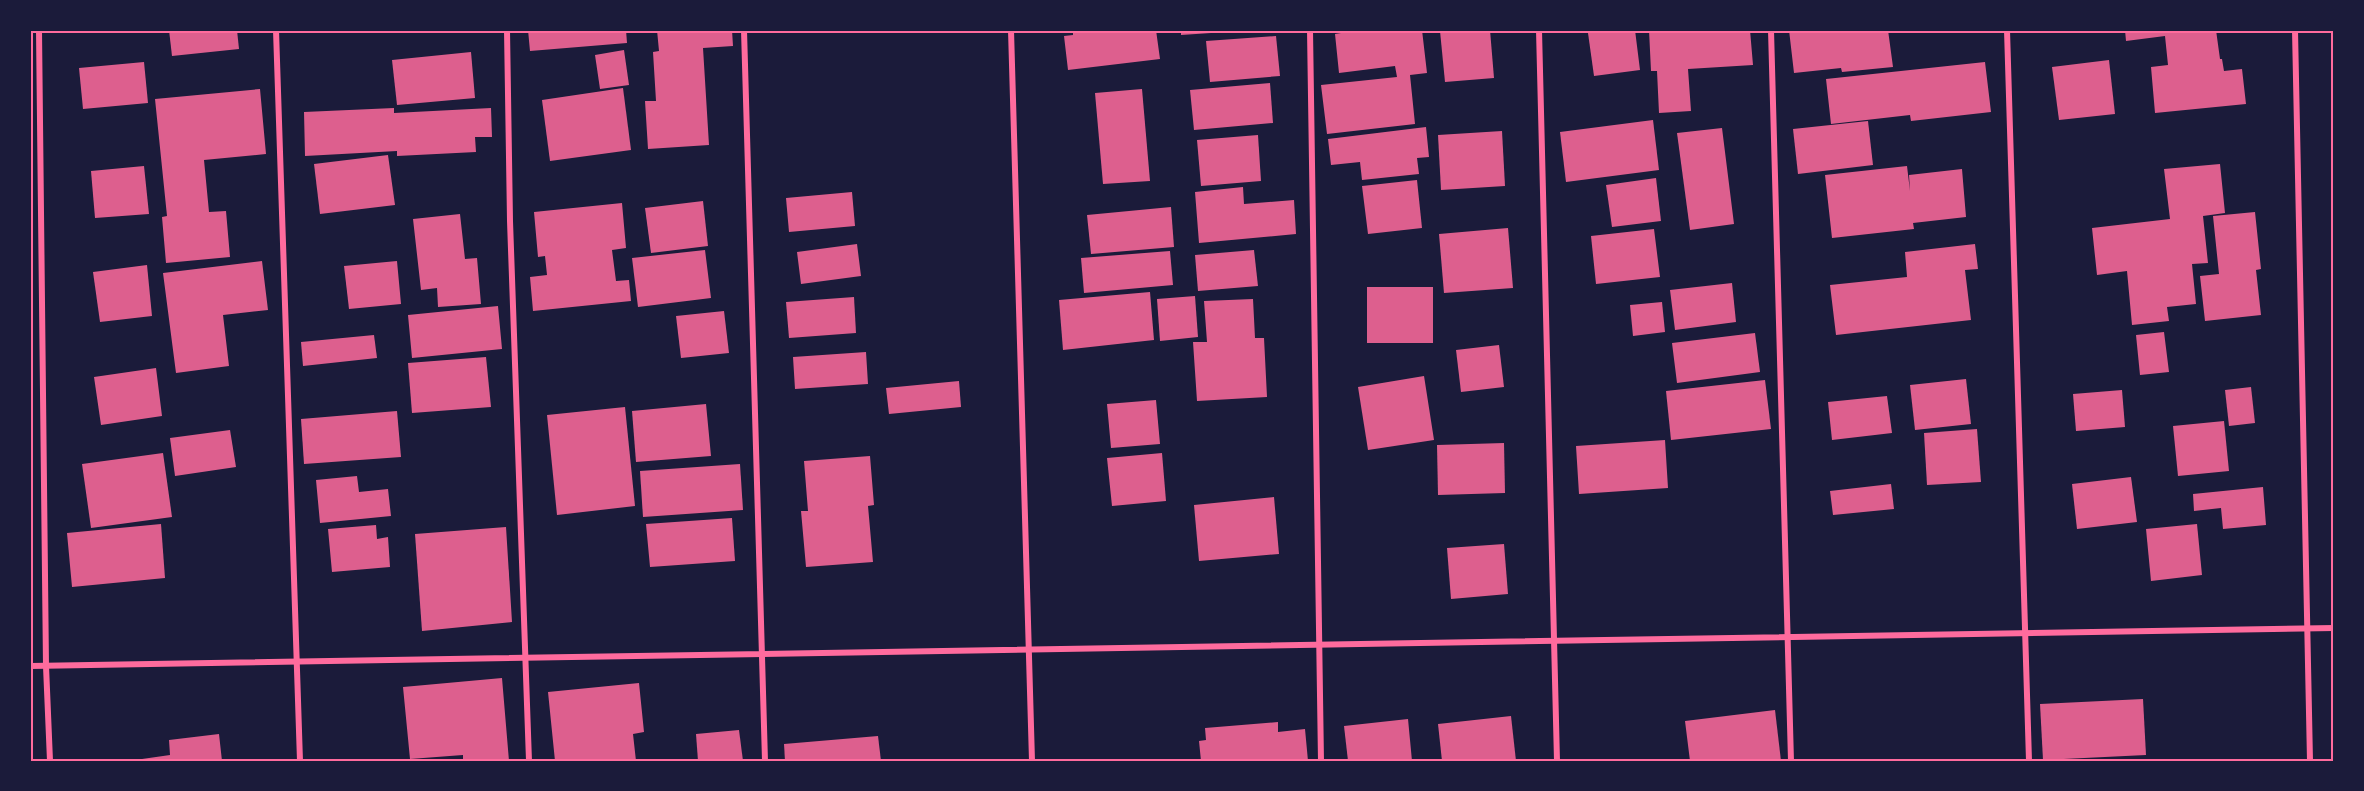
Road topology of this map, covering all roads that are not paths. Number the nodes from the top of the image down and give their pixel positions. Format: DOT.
graph roads {
  1 [pos="39,30"];
  2 [pos="276,30"];
  3 [pos="507,30"];
  4 [pos="744,30"];
  5 [pos="1011,30"];
  6 [pos="1310,30"];
  7 [pos="1539,30"];
  8 [pos="1771,30"];
  9 [pos="2007,30"];
  10 [pos="2295,30"];
  11 [pos="2334,628"];
  12 [pos="2308,630"];
  13 [pos="2025,635"];
  14 [pos="1788,638"];
  15 [pos="1553,642"];
  16 [pos="1317,646"];
  17 [pos="1030,650"];
  18 [pos="760,654"];
  19 [pos="526,658"];
  20 [pos="299,662"];
  21 [pos="30,666"];
  22 [pos="46,666"];
  23 [pos="50,761"];
  24 [pos="300,761"];
  25 [pos="529,761"];
  26 [pos="765,761"];
  27 [pos="1032,761"];
  28 [pos="1321,761"];
  29 [pos="1557,761"];
  30 [pos="1791,761"];
  31 [pos="2029,761"];
  32 [pos="2310,761"];
  1 -- 22 [label="street"];
  2 -- 20 [label="street"];
  3 -- 19 [label="street"];
  4 -- 18 [label="street"];
  5 -- 17 [label="street"];
  6 -- 16 [label="street"];
  7 -- 15 [label="street"];
  8 -- 14 [label="street"];
  9 -- 13 [label="street"];
  10 -- 12 [label="street"];
  11 -- 12 [label="street"];
  12 -- 13 [label="street"];
  12 -- 32 [label="street"];
  13 -- 14 [label="street"];
  13 -- 31 [label="street"];
  14 -- 15 [label="street"];
  14 -- 30 [label="street"];
  15 -- 16 [label="street"];
  15 -- 29 [label="street"];
  16 -- 17 [label="street"];
  16 -- 28 [label="street"];
  17 -- 18 [label="street"];
  17 -- 27 [label="street"];
  18 -- 19 [label="street"];
  18 -- 26 [label="street"];
  19 -- 20 [label="street"];
  19 -- 25 [label="street"];
  20 -- 22 [label="street"];
  20 -- 24 [label="street"];
  21 -- 22 [label="street"];
  22 -- 23 [label="street"];
}
